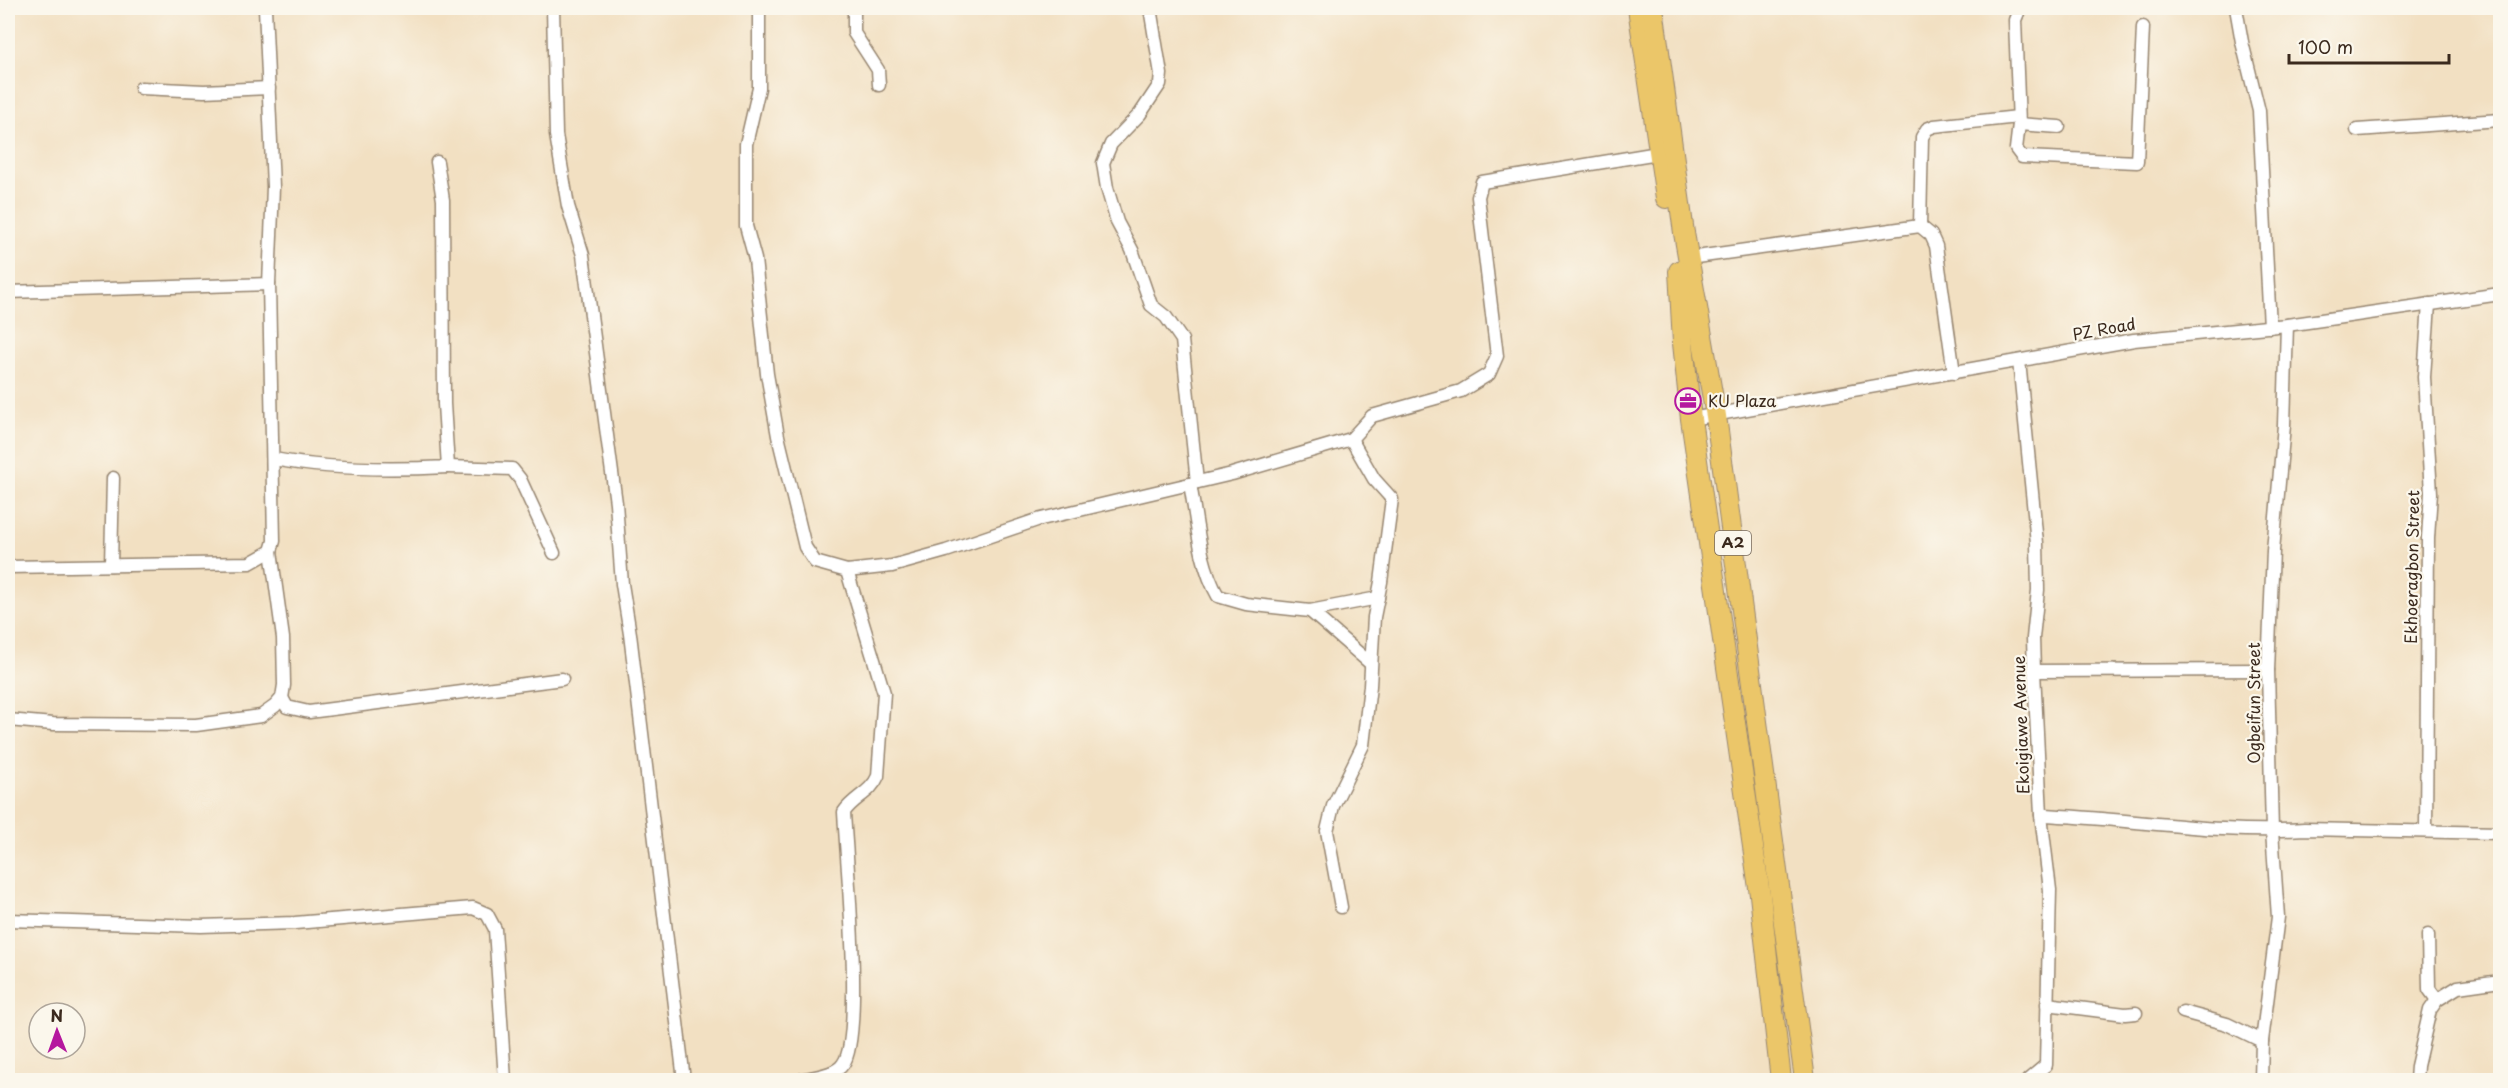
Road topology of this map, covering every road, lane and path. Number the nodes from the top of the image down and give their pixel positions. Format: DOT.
graph roads {
  1 [pos="265,8"];
  2 [pos="553,8"];
  3 [pos="759,8"];
  4 [pos="854,8"];
  5 [pos="1150,8"];
  6 [pos="1638,8"];
  7 [pos="1653,8"];
  8 [pos="2020,8"];
  9 [pos="2236,8"];
  10 [pos="2143,27"];
  11 [pos="879,86"];
  12 [pos="141,88"];
  13 [pos="269,88"];
  14 [pos="2500,120"];
  15 [pos="2018,121"];
  16 [pos="2059,128"];
  17 [pos="2357,129"];
  18 [pos="1658,153"];
  19 [pos="437,162"];
  20 [pos="1920,226"];
  21 [pos="1689,258"];
  22 [pos="268,284"];
  23 [pos="8,292"];
  24 [pos="2500,294"];
  25 [pos="2429,304"];
  26 [pos="2287,325"];
  27 [pos="2270,327"];
  28 [pos="2019,361"];
  29 [pos="1954,373"];
  30 [pos="1716,416"];
  31 [pos="1692,419"];
  32 [pos="1351,439"];
  33 [pos="274,459"];
  34 [pos="448,467"];
  35 [pos="113,478"];
  36 [pos="1194,483"];
  37 [pos="271,551"];
  38 [pos="554,553"];
  39 [pos="111,565"];
  40 [pos="8,567"];
  41 [pos="847,571"];
  42 [pos="1378,598"];
  43 [pos="1310,611"];
  44 [pos="1370,663"];
  45 [pos="2268,670"];
  46 [pos="2034,671"];
  47 [pos="562,679"];
  48 [pos="282,698"];
  49 [pos="8,720"];
  50 [pos="2041,815"];
  51 [pos="2426,830"];
  52 [pos="2272,831"];
  53 [pos="2500,833"];
  54 [pos="1341,907"];
  55 [pos="8,920"];
  56 [pos="2428,935"];
  57 [pos="2500,981"];
  58 [pos="2436,1000"];
  59 [pos="2047,1004"];
  60 [pos="2183,1012"];
  61 [pos="2136,1014"];
  62 [pos="2262,1041"];
  63 [pos="505,1080"];
  64 [pos="684,1080"];
  65 [pos="801,1080"];
  66 [pos="1781,1080"];
  67 [pos="1805,1080"];
  68 [pos="2028,1080"];
  69 [pos="2261,1080"];
  70 [pos="2416,1080"];
  1 -- 13 [label="street"];
  2 -- 64 [label="street"];
  3 -- 41 [label="street"];
  4 -- 11 [label="street"];
  5 -- 36 [label="street"];
  6 -- 18 [label="highway, A2"];
  7 -- 21 [label="highway, A2"];
  8 -- 15 [label="street"];
  9 -- 27 [label="street"];
  10 -- 15 [label="street"];
  12 -- 13 [label="street"];
  13 -- 22 [label="street"];
  14 -- 17 [label="street"];
  15 -- 16 [label="street"];
  15 -- 20 [label="street"];
  18 -- 31 [label="highway, A2"];
  18 -- 32 [label="street"];
  19 -- 34 [label="street"];
  20 -- 21 [label="street"];
  20 -- 29 [label="street"];
  21 -- 30 [label="highway, A2"];
  22 -- 23 [label="street"];
  22 -- 33 [label="street"];
  24 -- 25 [label="street, PZ Road"];
  25 -- 26 [label="street, PZ Road"];
  25 -- 51 [label="street, Ekhoeragbon Street"];
  26 -- 27 [label="street, PZ Road"];
  26 -- 45 [label="street, Ogbeifun Street"];
  27 -- 28 [label="street, PZ Road"];
  28 -- 29 [label="street, PZ Road"];
  28 -- 46 [label="street, Ekoigiawe Avenue"];
  29 -- 30 [label="street, PZ Road"];
  30 -- 31 [label="street, PZ Road"];
  30 -- 67 [label="highway, A2"];
  31 -- 66 [label="highway, A2"];
  32 -- 36 [label="street"];
  32 -- 42 [label="street"];
  33 -- 34 [label="street"];
  33 -- 37 [label="street"];
  34 -- 38 [label="street"];
  35 -- 39 [label="street"];
  36 -- 41 [label="street"];
  36 -- 43 [label="street"];
  37 -- 39 [label="street"];
  37 -- 48 [label="street"];
  39 -- 40 [label="street"];
  41 -- 65 [label="street"];
  42 -- 43 [label="street"];
  42 -- 44 [label="street"];
  43 -- 44 [label="street"];
  44 -- 54 [label="street"];
  45 -- 46 [label="street"];
  45 -- 52 [label="street, Ogbeifun Street"];
  46 -- 50 [label="street, Ekoigiawe Avenue"];
  47 -- 48 [label="street"];
  48 -- 49 [label="street"];
  50 -- 52 [label="street"];
  50 -- 59 [label="street, Ekoigiawe Avenue"];
  51 -- 52 [label="street"];
  51 -- 53 [label="street"];
  52 -- 62 [label="street, Ogbeifun Street"];
  55 -- 63 [label="street"];
  56 -- 58 [label="street"];
  57 -- 58 [label="street"];
  58 -- 70 [label="street"];
  59 -- 61 [label="street"];
  59 -- 68 [label="street, Ekoigiawe Avenue"];
  60 -- 62 [label="street"];
  62 -- 69 [label="street, Ogbeifun Street"];
}
